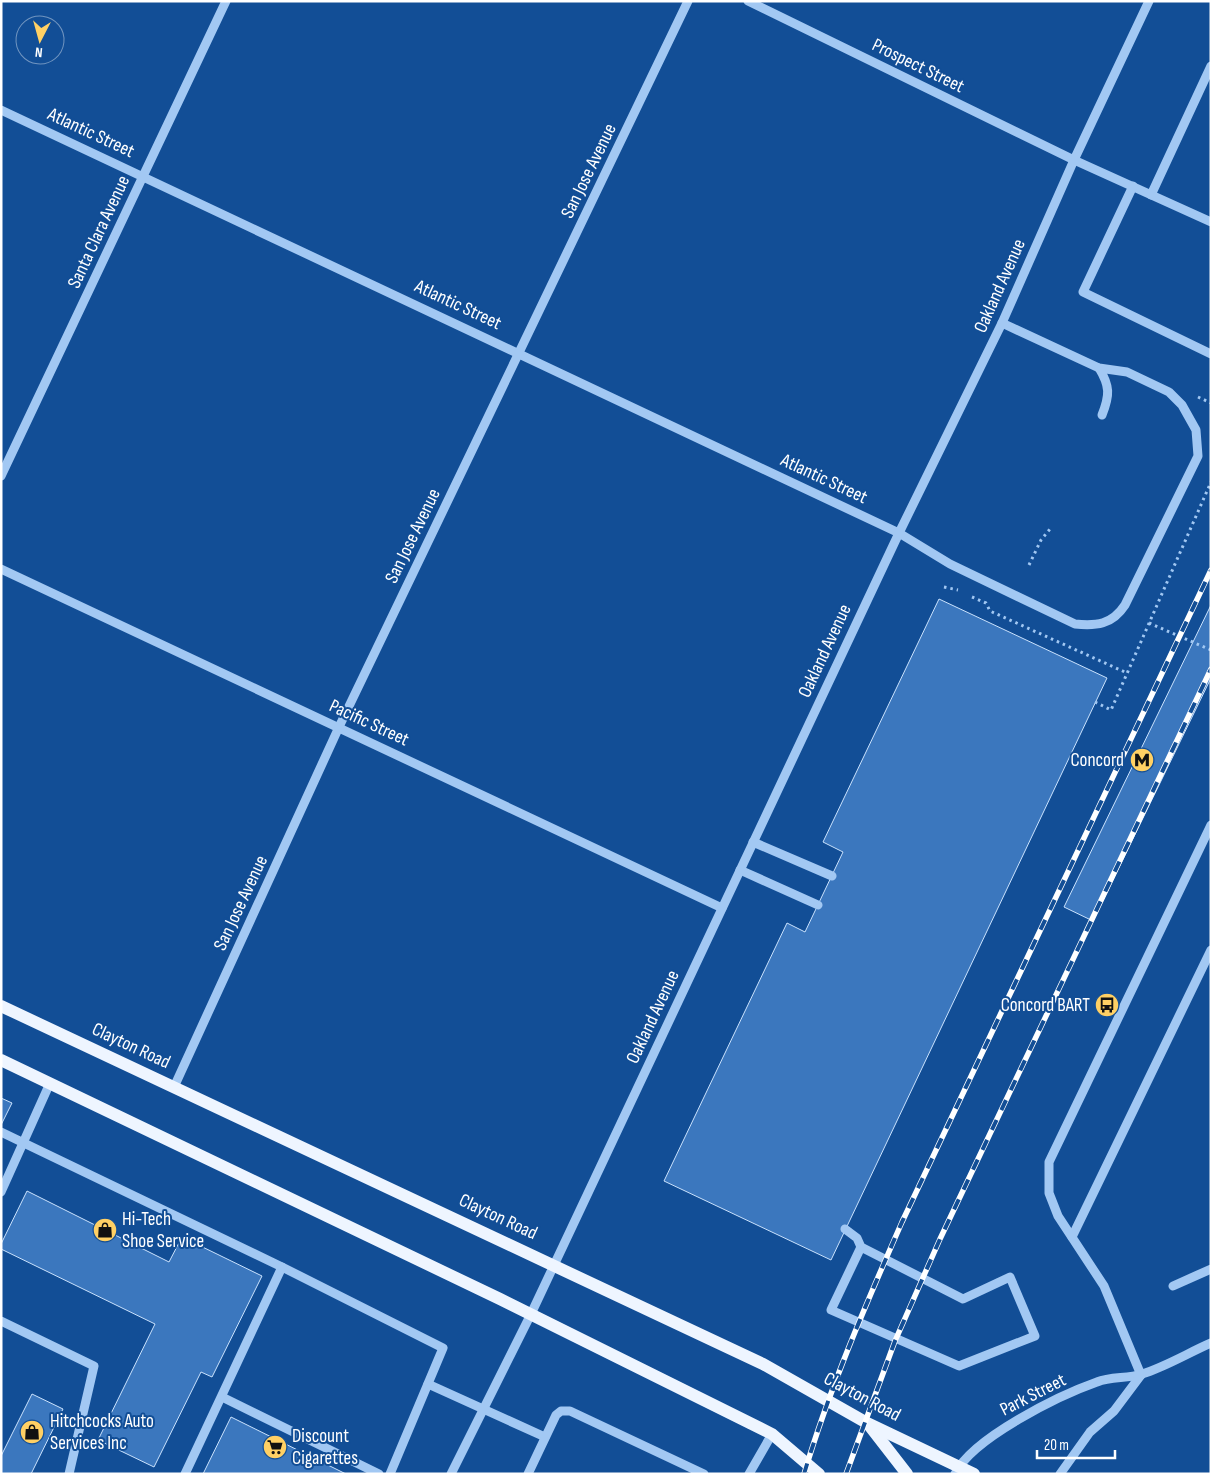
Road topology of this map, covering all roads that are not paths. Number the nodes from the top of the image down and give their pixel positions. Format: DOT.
graph roads {
  1 [pos="226,1"];
  2 [pos="688,1"];
  3 [pos="748,1"];
  4 [pos="1149,1"];
  5 [pos="1211,66"];
  6 [pos="1,110"];
  7 [pos="1074,160"];
  8 [pos="144,176"];
  9 [pos="1133,186"];
  10 [pos="1151,195"];
  11 [pos="1211,222"];
  12 [pos="1002,323"];
  13 [pos="520,352"];
  14 [pos="1211,354"];
  15 [pos="1099,368"];
  16 [pos="1102,415"];
  17 [pos="1,476"];
  18 [pos="899,532"];
  19 [pos="1,569"];
  20 [pos="339,727"];
  21 [pos="1211,825"];
  22 [pos="753,842"];
  23 [pos="740,870"];
  24 [pos="832,876"];
  25 [pos="818,905"];
  26 [pos="722,908"];
  27 [pos="1211,950"];
  28 [pos="1,1006"];
  29 [pos="1,1060"];
  30 [pos="50,1084"];
  31 [pos="174,1087"];
  32 [pos="1,1132"];
  33 [pos="24,1142"];
  34 [pos="1,1192"];
  35 [pos="846,1229"];
  36 [pos="1072,1237"];
  37 [pos="861,1247"];
  38 [pos="554,1264"];
  39 [pos="282,1267"];
  40 [pos="1211,1270"];
  41 [pos="1173,1286"];
  42 [pos="531,1314"];
  43 [pos="1,1321"];
  44 [pos="1211,1343"];
  45 [pos="1141,1375"];
  46 [pos="428,1384"];
  47 [pos="222,1397"];
  48 [pos="484,1408"];
  49 [pos="867,1423"];
  50 [pos="772,1434"];
  51 [pos="546,1437"];
  52 [pos="957,1470"];
  53 [pos="69,1474"];
  54 [pos="185,1474"];
  55 [pos="378,1474"];
  56 [pos="390,1474"];
  57 [pos="451,1474"];
  58 [pos="528,1474"];
  59 [pos="704,1474"];
  60 [pos="749,1474"];
  61 [pos="820,1474"];
  62 [pos="907,1474"];
  63 [pos="974,1474"];
  64 [pos="1060,1474"];
  1 -- 8 [label="street, Santa Clara Avenue"];
  2 -- 13 [label="street, San Jose Avenue"];
  3 -- 7 [label="street, Prospect Street"];
  4 -- 7 [label="street, Oakland Avenue"];
  5 -- 10 [label="street"];
  6 -- 8 [label="street, Atlantic Street"];
  7 -- 9 [label="street, Prospect Street"];
  7 -- 12 [label="street, Oakland Avenue"];
  8 -- 13 [label="street, Atlantic Street"];
  8 -- 17 [label="street, Santa Clara Avenue"];
  9 -- 10 [label="street, Prospect Street"];
  9 -- 14 [label="street"];
  10 -- 11 [label="street, Prospect Street"];
  12 -- 15 [label="street, Atlantic Street"];
  12 -- 18 [label="street, Oakland Avenue"];
  13 -- 18 [label="street, Atlantic Street"];
  13 -- 20 [label="street, San Jose Avenue"];
  15 -- 16 [label="street"];
  15 -- 18 [label="street, Atlantic Street"];
  18 -- 22 [label="street, Oakland Avenue"];
  19 -- 20 [label="street, Pacific Street"];
  20 -- 26 [label="street, Pacific Street"];
  20 -- 31 [label="street, San Jose Avenue"];
  21 -- 36 [label="street"];
  22 -- 23 [label="street, Oakland Avenue"];
  22 -- 24 [label="street"];
  23 -- 25 [label="street"];
  23 -- 26 [label="street, Oakland Avenue"];
  26 -- 38 [label="street, Oakland Avenue"];
  27 -- 36 [label="street"];
  28 -- 31 [label="main road, Clayton Road"];
  29 -- 30 [label="main road"];
  30 -- 33 [label="street"];
  30 -- 42 [label="main road"];
  31 -- 38 [label="main road, Clayton Road"];
  32 -- 33 [label="street"];
  33 -- 34 [label="street"];
  33 -- 39 [label="street"];
  35 -- 37 [label="street"];
  36 -- 45 [label="street"];
  37 -- 37 [label="street"];
  38 -- 42 [label="street, Oakland Avenue"];
  38 -- 49 [label="main road, Clayton Road"];
  39 -- 46 [label="street"];
  39 -- 47 [label="street"];
  40 -- 41 [label="street"];
  42 -- 48 [label="street, Oakland Avenue"];
  42 -- 50 [label="main road"];
  43 -- 53 [label="street"];
  44 -- 45 [label="street, Park Street"];
  45 -- 52 [label="street, Park Street"];
  45 -- 64 [label="street, Park Street"];
  46 -- 48 [label="street"];
  46 -- 56 [label="street"];
  47 -- 54 [label="street"];
  47 -- 55 [label="street"];
  48 -- 51 [label="street"];
  48 -- 57 [label="street, Oakland Avenue"];
  49 -- 52 [label="main road, Clayton Road"];
  49 -- 62 [label="main road"];
  50 -- 60 [label="street"];
  50 -- 61 [label="main road"];
  51 -- 58 [label="street"];
  51 -- 59 [label="street"];
  52 -- 63 [label="main road, Clayton Road"];
}
